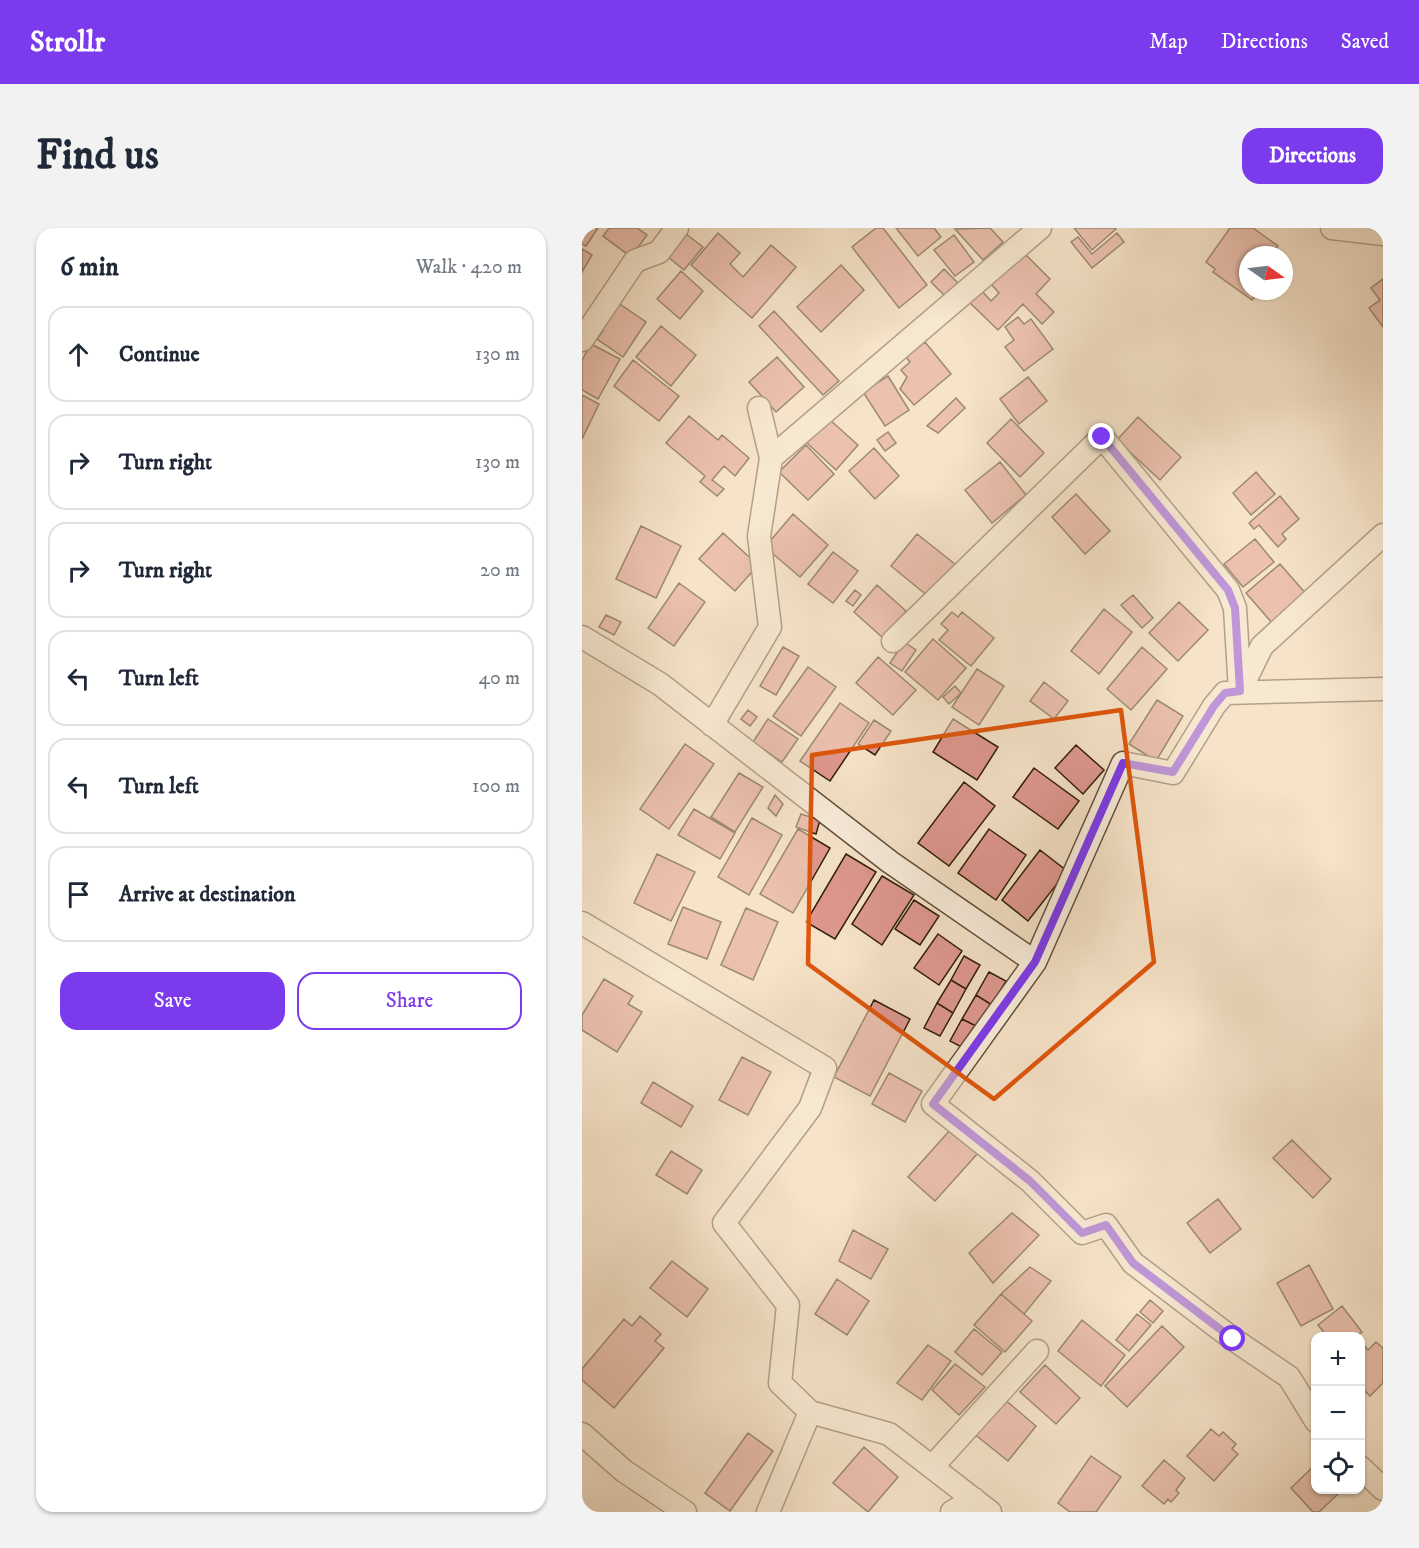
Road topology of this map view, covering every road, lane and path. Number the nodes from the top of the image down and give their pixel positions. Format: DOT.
graph roads {
  1 [pos="677,228"];
  2 [pos="1040,228"];
  3 [pos="1332,228"];
  4 [pos="1383,234"];
  5 [pos="582,340"];
  6 [pos="759,408"];
  7 [pos="771,458"];
  8 [pos="1383,535"];
  9 [pos="893,640"];
  10 [pos="584,646"];
  11 [pos="1383,689"];
  12 [pos="1240,691"];
  13 [pos="712,725"];
  14 [pos="582,923"];
  15 [pos="1035,962"];
  16 [pos="1037,1351"];
  17 [pos="810,1412"];
  18 [pos="1311,1413"];
  19 [pos="582,1434"];
  20 [pos="932,1467"];
  21 [pos="1365,1472"];
  22 [pos="1383,1490"];
  23 [pos="982,1506"];
  24 [pos="685,1512"];
  25 [pos="768,1512"];
  26 [pos="952,1512"];
  1 -- 5 [label="street"];
  2 -- 7 [label="street"];
  3 -- 4 [label="street"];
  6 -- 7 [label="street"];
  7 -- 13 [label="street"];
  8 -- 12 [label="street"];
  9 -- 12 [label="street"];
  10 -- 13 [label="street"];
  11 -- 12 [label="street"];
  12 -- 15 [label="street"];
  13 -- 15 [label="street"];
  14 -- 17 [label="street"];
  15 -- 18 [label="street"];
  16 -- 20 [label="street"];
  17 -- 20 [label="street"];
  17 -- 25 [label="street"];
  19 -- 24 [label="street"];
  20 -- 23 [label="street"];
  21 -- 22 [label="street"];
  23 -- 26 [label="street"];
}
